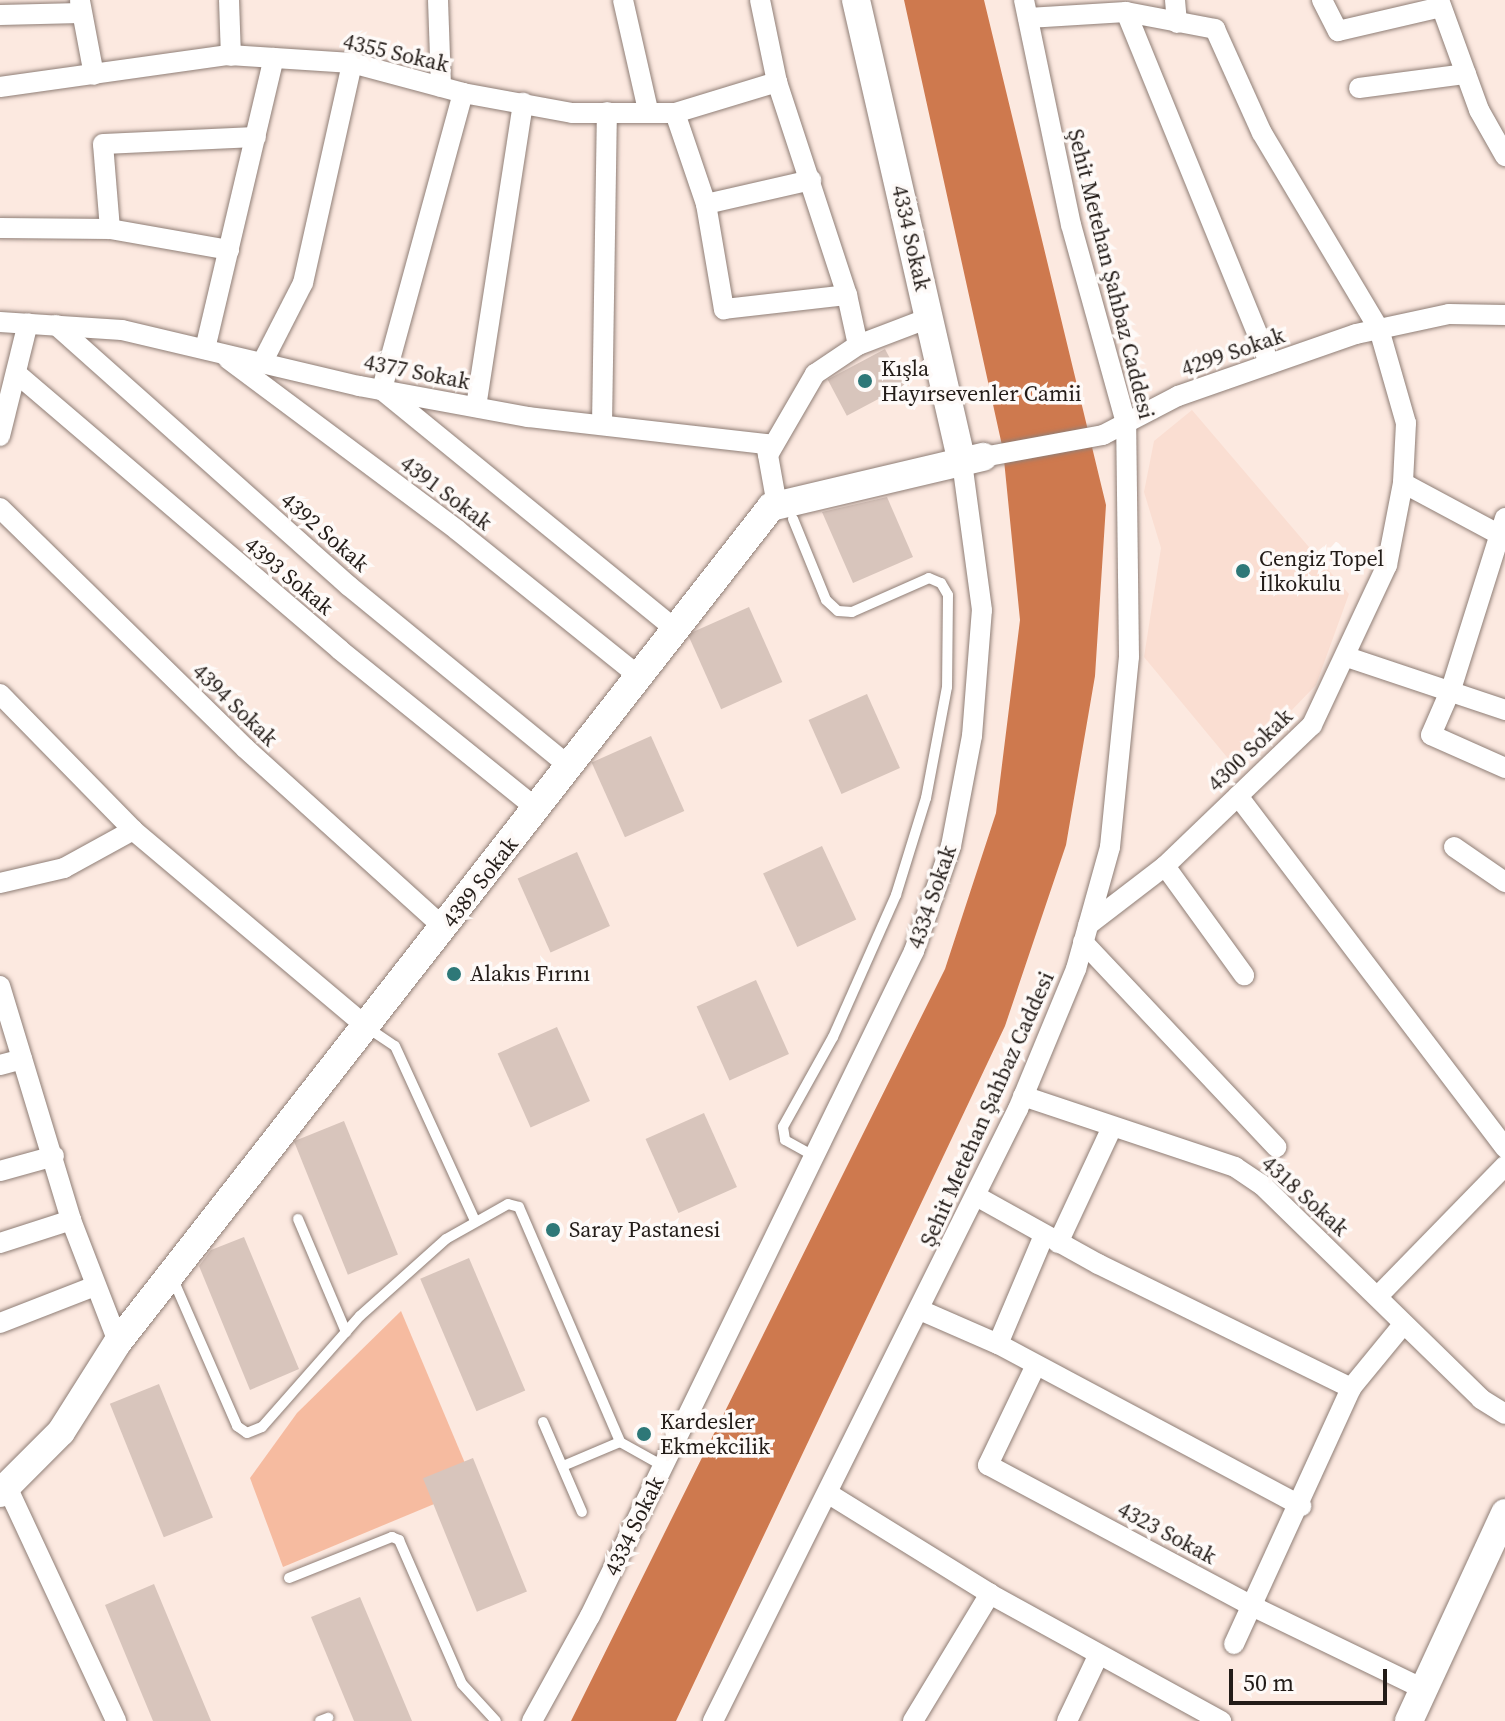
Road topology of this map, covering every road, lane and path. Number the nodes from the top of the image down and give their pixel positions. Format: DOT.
graph roads {
  1 [pos="229,0"];
  2 [pos="438,0"];
  3 [pos="623,0"];
  4 [pos="760,0"];
  5 [pos="856,0"];
  6 [pos="1175,0"];
  7 [pos="1322,0"];
  8 [pos="1440,3"];
  9 [pos="81,6"];
  10 [pos="1026,9"];
  11 [pos="1126,12"];
  12 [pos="0,15"];
  13 [pos="1177,23"];
  14 [pos="231,56"];
  15 [pos="274,58"];
  16 [pos="352,63"];
  17 [pos="1466,74"];
  18 [pos="94,75"];
  19 [pos="777,82"];
  20 [pos="0,87"];
  21 [pos="441,87"];
  22 [pos="1359,88"];
  23 [pos="463,93"];
  24 [pos="523,103"];
  25 [pos="648,110"];
  26 [pos="607,112"];
  27 [pos="675,113"];
  28 [pos="256,137"];
  29 [pos="1505,156"];
  30 [pos="811,180"];
  31 [pos="706,204"];
  32 [pos="0,228"];
  33 [pos="110,229"];
  34 [pos="229,250"];
  35 [pos="847,295"];
  36 [pos="1505,315"];
  37 [pos="929,318"];
  38 [pos="0,322"];
  39 [pos="28,323"];
  40 [pos="56,325"];
  41 [pos="1379,329"];
  42 [pos="858,345"];
  43 [pos="212,351"];
  44 [pos="262,363"];
  45 [pos="1270,364"];
  46 [pos="16,373"];
  47 [pos="382,390"];
  48 [pos="476,407"];
  49 [pos="1126,423"];
  50 [pos="602,425"];
  51 [pos="0,436"];
  52 [pos="768,455"];
  53 [pos="973,460"];
  54 [pos="1403,483"];
  55 [pos="0,508"];
  56 [pos="785,512"];
  57 [pos="1501,526"];
  58 [pos="676,630"];
  59 [pos="1347,657"];
  60 [pos="640,677"];
  61 [pos="1451,689"];
  62 [pos="0,694"];
  63 [pos="1505,710"];
  64 [pos="570,767"];
  65 [pos="1505,768"];
  66 [pos="1238,796"];
  67 [pos="537,809"];
  68 [pos="133,830"];
  69 [pos="1454,847"];
  70 [pos="1165,866"];
  71 [pos="1505,882"];
  72 [pos="0,883"];
  73 [pos="444,928"];
  74 [pos="1086,933"];
  75 [pos="1244,975"];
  76 [pos="0,986"];
  77 [pos="367,1027"];
  78 [pos="22,1059"];
  79 [pos="0,1065"];
  80 [pos="1023,1096"];
  81 [pos="1112,1127"];
  82 [pos="1276,1147"];
  83 [pos="1505,1148"];
  84 [pos="54,1156"];
  85 [pos="814,1156"];
  86 [pos="1505,1166"];
  87 [pos="0,1171"];
  88 [pos="976,1196"];
  89 [pos="298,1219"];
  90 [pos="71,1220"];
  91 [pos="475,1221"];
  92 [pos="1051,1239"];
  93 [pos="0,1243"];
  94 [pos="170,1274"];
  95 [pos="95,1286"];
  96 [pos="1378,1296"];
  97 [pos="920,1310"];
  98 [pos="0,1323"];
  99 [pos="1402,1326"];
  100 [pos="346,1332"];
  101 [pos="118,1342"];
  102 [pos="998,1344"];
  103 [pos="1035,1367"];
  104 [pos="1351,1388"];
  105 [pos="1505,1414"];
  106 [pos="543,1422"];
  107 [pos="620,1442"];
  108 [pos="563,1466"];
  109 [pos="663,1466"];
  110 [pos="4,1491"];
  111 [pos="829,1494"];
  112 [pos="1301,1506"];
  113 [pos="582,1512"];
  114 [pos="1505,1513"];
  115 [pos="289,1578"];
  116 [pos="990,1594"];
  117 [pos="1252,1606"];
  118 [pos="1234,1644"];
  119 [pos="1098,1656"];
  120 [pos="1424,1689"];
  121 [pos="1207,1718"];
  122 [pos="116,1721"];
  123 [pos="496,1721"];
  124 [pos="532,1721"];
  125 [pos="713,1721"];
  126 [pos="913,1721"];
  127 [pos="1067,1721"];
  128 [pos="1409,1721"];
  1 -- 14 [label="street"];
  2 -- 21 [label="street"];
  3 -- 25 [label="street"];
  4 -- 19 [label="street"];
  5 -- 37 [label="main road, 4334 Sokak"];
  6 -- 13 [label="street"];
  7 -- 8 [label="street"];
  8 -- 17 [label="street"];
  9 -- 12 [label="street"];
  9 -- 18 [label="street"];
  10 -- 11 [label="street"];
  10 -- 49 [label="street, Şehit Metehan Şahbaz Caddesi"];
  11 -- 13 [label="street"];
  11 -- 45 [label="street"];
  13 -- 41 [label="street, 4300 Sokak"];
  14 -- 15 [label="street, 4355 Sokak"];
  14 -- 18 [label="street, 4355 Sokak"];
  15 -- 16 [label="street, 4355 Sokak"];
  15 -- 28 [label="street"];
  16 -- 21 [label="street, 4355 Sokak"];
  16 -- 44 [label="street"];
  17 -- 22 [label="street"];
  17 -- 29 [label="street"];
  18 -- 20 [label="street, 4355 Sokak"];
  19 -- 27 [label="street, 4355 Sokak"];
  19 -- 30 [label="street"];
  21 -- 23 [label="street, 4355 Sokak"];
  23 -- 24 [label="street, 4355 Sokak"];
  23 -- 47 [label="street"];
  24 -- 26 [label="street, 4355 Sokak"];
  24 -- 48 [label="street"];
  25 -- 26 [label="street, 4355 Sokak"];
  25 -- 27 [label="street, 4355 Sokak"];
  26 -- 50 [label="street"];
  27 -- 31 [label="street"];
  28 -- 33 [label="street"];
  28 -- 34 [label="street"];
  30 -- 31 [label="street"];
  30 -- 35 [label="street"];
  31 -- 35 [label="street"];
  32 -- 33 [label="street"];
  33 -- 34 [label="street"];
  34 -- 43 [label="street"];
  35 -- 42 [label="street"];
  36 -- 41 [label="street, 4299 Sokak"];
  37 -- 42 [label="street"];
  37 -- 53 [label="main road, 4334 Sokak"];
  38 -- 39 [label="street, 4377 Sokak"];
  39 -- 40 [label="street, 4377 Sokak"];
  39 -- 46 [label="street"];
  40 -- 43 [label="street, 4377 Sokak"];
  40 -- 64 [label="street, 4392 Sokak"];
  41 -- 45 [label="street, 4299 Sokak"];
  41 -- 54 [label="street, 4300 Sokak"];
  42 -- 52 [label="street"];
  43 -- 44 [label="street, 4377 Sokak"];
  43 -- 60 [label="street, 4391 Sokak"];
  44 -- 47 [label="street, 4377 Sokak"];
  45 -- 49 [label="street, 4299 Sokak"];
  46 -- 51 [label="street"];
  46 -- 67 [label="street, 4393 Sokak"];
  47 -- 48 [label="street, 4377 Sokak"];
  47 -- 58 [label="street"];
  48 -- 50 [label="street, 4377 Sokak"];
  49 -- 53 [label="street, 4299 Sokak"];
  49 -- 74 [label="street, Şehit Metehan Şahbaz Caddesi"];
  50 -- 52 [label="street, 4377 Sokak"];
  52 -- 56 [label="street"];
  53 -- 56 [label="main road"];
  53 -- 85 [label="street, 4334 Sokak"];
  54 -- 57 [label="street"];
  54 -- 59 [label="street, 4300 Sokak"];
  55 -- 73 [label="street, 4394 Sokak"];
  56 -- 58 [label="main road, 4389 Sokak"];
  56 -- 85 [label="lane"];
  57 -- 61 [label="street"];
  58 -- 60 [label="main road, 4389 Sokak"];
  59 -- 61 [label="street"];
  59 -- 66 [label="street, 4300 Sokak"];
  60 -- 64 [label="main road, 4389 Sokak"];
  61 -- 63 [label="street"];
  61 -- 65 [label="street"];
  62 -- 68 [label="street"];
  64 -- 67 [label="main road, 4389 Sokak"];
  66 -- 70 [label="street, 4300 Sokak"];
  66 -- 83 [label="street"];
  67 -- 73 [label="main road, 4389 Sokak"];
  68 -- 72 [label="street"];
  68 -- 77 [label="street"];
  69 -- 71 [label="street"];
  70 -- 74 [label="street, 4300 Sokak"];
  70 -- 75 [label="street"];
  73 -- 77 [label="main road, 4389 Sokak"];
  74 -- 80 [label="street, Şehit Metehan Şahbaz Caddesi"];
  74 -- 82 [label="street"];
  76 -- 78 [label="street"];
  77 -- 91 [label="lane"];
  77 -- 94 [label="main road, 4389 Sokak"];
  78 -- 79 [label="street"];
  78 -- 84 [label="street"];
  80 -- 81 [label="street, 4318 Sokak"];
  80 -- 88 [label="street, Şehit Metehan Şahbaz Caddesi"];
  81 -- 92 [label="street"];
  81 -- 96 [label="street, 4318 Sokak"];
  84 -- 87 [label="street"];
  84 -- 90 [label="street"];
  85 -- 109 [label="street, 4334 Sokak"];
  86 -- 96 [label="street"];
  88 -- 92 [label="street"];
  88 -- 97 [label="street, Şehit Metehan Şahbaz Caddesi"];
  89 -- 100 [label="lane"];
  90 -- 93 [label="street"];
  90 -- 95 [label="street"];
  91 -- 100 [label="lane"];
  91 -- 107 [label="lane"];
  92 -- 102 [label="street"];
  92 -- 104 [label="street"];
  94 -- 100 [label="lane"];
  94 -- 101 [label="main road, 4389 Sokak"];
  95 -- 98 [label="street"];
  95 -- 101 [label="street"];
  96 -- 99 [label="street, 4318 Sokak"];
  97 -- 102 [label="street"];
  97 -- 111 [label="street, Şehit Metehan Şahbaz Caddesi"];
  99 -- 104 [label="street"];
  99 -- 105 [label="street, 4318 Sokak"];
  101 -- 110 [label="main road, 4389 Sokak"];
  102 -- 103 [label="street"];
  103 -- 112 [label="street"];
  103 -- 117 [label="street, 4323 Sokak"];
  104 -- 112 [label="street"];
  106 -- 108 [label="lane"];
  107 -- 108 [label="lane"];
  107 -- 109 [label="lane"];
  108 -- 113 [label="lane"];
  109 -- 124 [label="street, 4334 Sokak"];
  110 -- 122 [label="street"];
  111 -- 116 [label="street"];
  111 -- 125 [label="street, Şehit Metehan Şahbaz Caddesi"];
  112 -- 117 [label="street"];
  114 -- 120 [label="main road"];
  115 -- 123 [label="lane"];
  116 -- 119 [label="street"];
  116 -- 126 [label="street"];
  117 -- 118 [label="street"];
  117 -- 120 [label="street, 4323 Sokak"];
  119 -- 121 [label="street"];
  119 -- 127 [label="street"];
  120 -- 128 [label="main road"];
}
